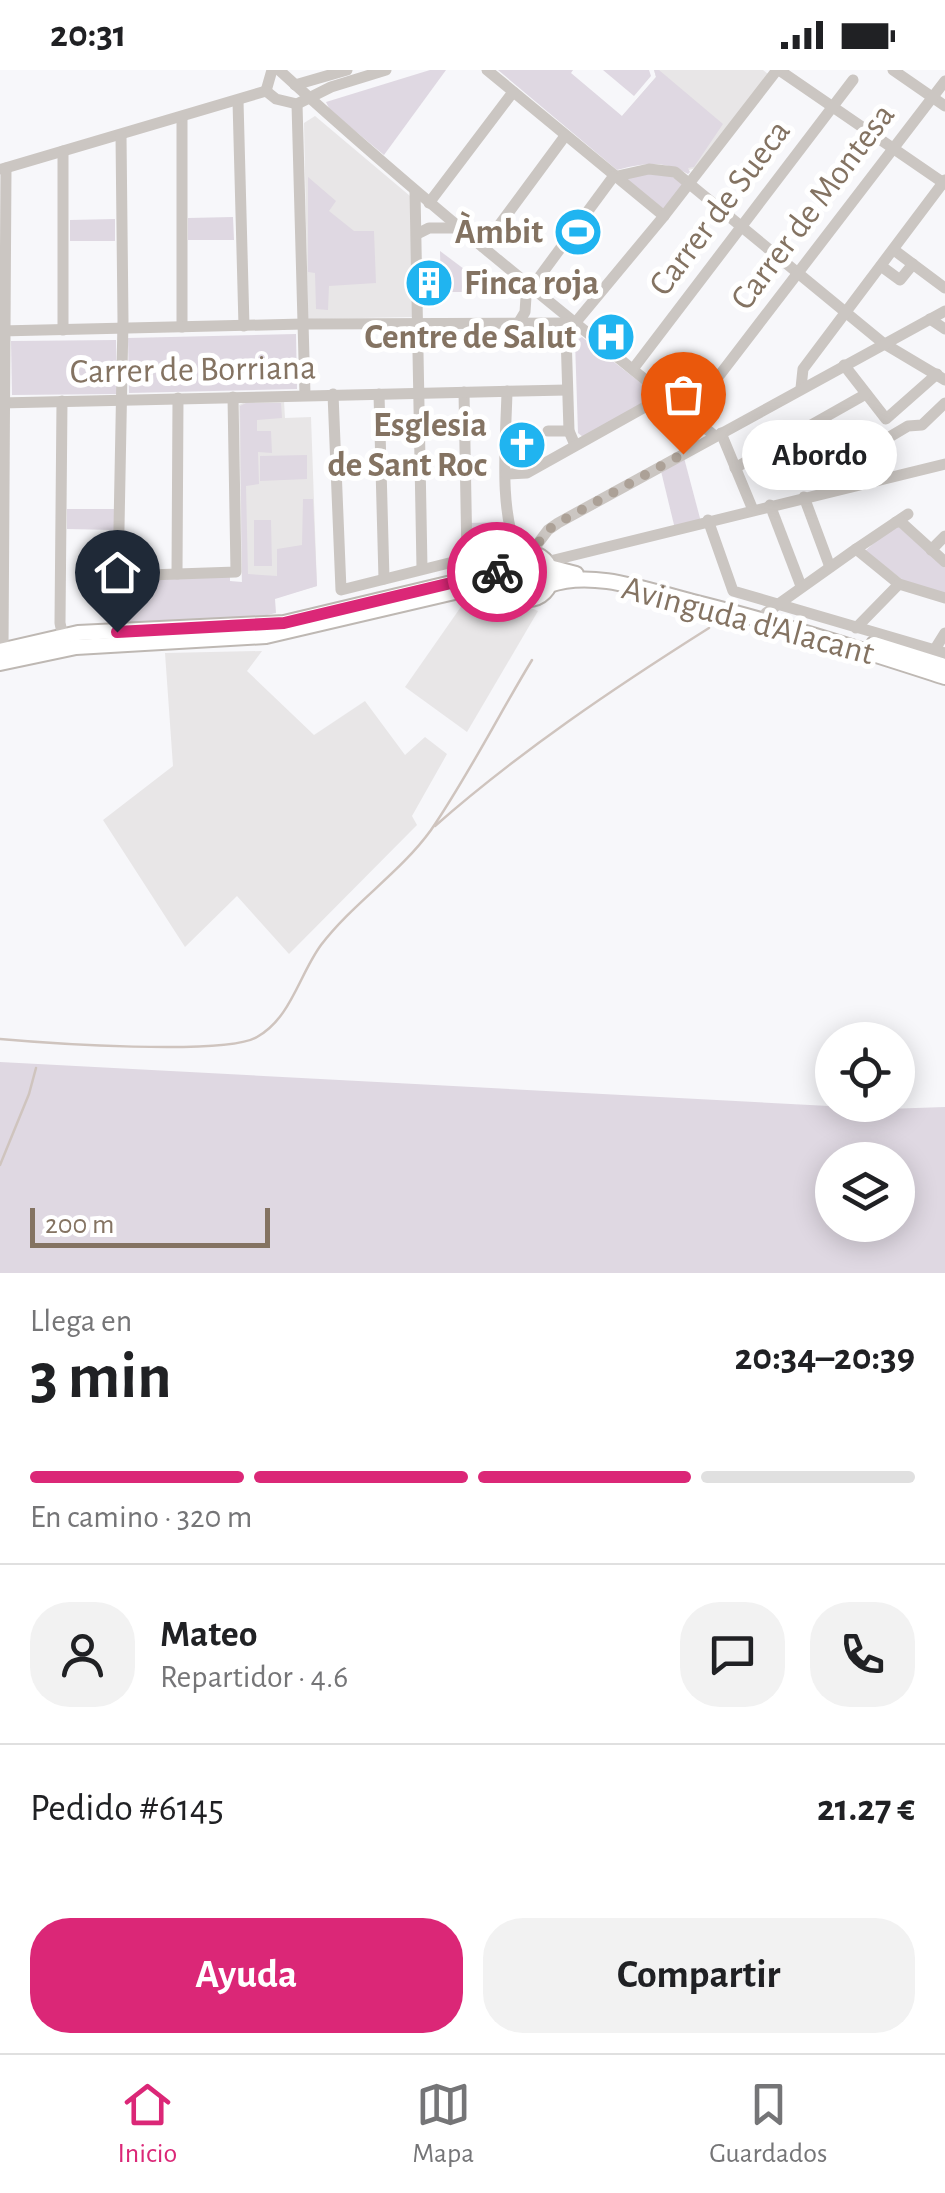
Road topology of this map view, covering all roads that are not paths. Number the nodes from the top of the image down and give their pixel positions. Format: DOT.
graph roads {
  1 [pos="276,70"];
  2 [pos="348,70"];
  3 [pos="386,70"];
  4 [pos="487,70"];
  5 [pos="778,70"];
  6 [pos="893,70"];
  7 [pos="853,80"];
  8 [pos="945,81"];
  9 [pos="296,85"];
  10 [pos="266,91"];
  11 [pos="513,92"];
  12 [pos="932,98"];
  13 [pos="238,101"];
  14 [pos="303,102"];
  15 [pos="833,105"];
  16 [pos="945,106"];
  17 [pos="182,117"];
  18 [pos="121,135"];
  19 [pos="565,136"];
  20 [pos="893,148"];
  21 [pos="63,151"];
  22 [pos="3,169"];
  23 [pos="614,177"];
  24 [pos="690,182"];
  25 [pos="944,182"];
  26 [pos="415,191"];
  27 [pos="429,203"];
  28 [pos="664,216"];
  29 [pos="741,224"];
  30 [pos="460,228"];
  31 [pos="417,234"];
  32 [pos="483,247"];
  33 [pos="894,250"];
  34 [pos="913,264"];
  35 [pos="880,266"];
  36 [pos="797,272"];
  37 [pos="530,285"];
  38 [pos="945,288"];
  39 [pos="945,310"];
  40 [pos="845,312"];
  41 [pos="930,319"];
  42 [pos="519,322"];
  43 [pos="303,324"];
  44 [pos="576,324"];
  45 [pos="244,326"];
  46 [pos="417,326"];
  47 [pos="182,327"];
  48 [pos="122,328"];
  49 [pos="945,329"];
  50 [pos="63,330"];
  51 [pos="3,331"];
  52 [pos="883,343"];
  53 [pos="844,364"];
  54 [pos="633,370"];
  55 [pos="941,377"];
  56 [pos="802,388"];
  57 [pos="567,390"];
  58 [pos="507,391"];
  59 [pos="464,392"];
  60 [pos="419,393"];
  61 [pos="662,393"];
  62 [pos="333,394"];
  63 [pos="379,394"];
  64 [pos="866,394"];
  65 [pos="305,395"];
  66 [pos="233,397"];
  67 [pos="178,398"];
  68 [pos="121,400"];
  69 [pos="62,401"];
  70 [pos="3,402"];
  71 [pos="945,403"];
  72 [pos="690,415"];
  73 [pos="569,430"];
  74 [pos="548,431"];
  75 [pos="718,434"];
  76 [pos="575,445"];
  77 [pos="945,464"];
  78 [pos="735,468"];
  79 [pos="506,474"];
  80 [pos="865,483"];
  81 [pos="804,497"];
  82 [pos="770,505"];
  83 [pos="752,510"];
  84 [pos="908,514"];
  85 [pos="708,520"];
  86 [pos="896,522"];
  87 [pos="945,536"];
  88 [pos="856,549"];
  89 [pos="931,550"];
  90 [pos="466,558"];
  91 [pos="516,561"];
  92 [pos="448,562"];
  93 [pos="945,562"];
  94 [pos="547,565"];
  95 [pos="830,567"];
  96 [pos="422,568"];
  97 [pos="177,574"];
  98 [pos="119,576"];
  99 [pos="384,578"];
  100 [pos="443,584"];
  101 [pos="899,584"];
  102 [pos="549,585"];
  103 [pos="802,586"];
  104 [pos="509,588"];
  105 [pos="945,598"];
  106 [pos="772,608"];
  107 [pos="856,628"];
  108 [pos="117,632"];
  109 [pos="945,633"];
  110 [pos="62,637"];
  111 [pos="940,651"];
  112 [pos="1,655"];
  113 [pos="945,666"];
  114 [pos="945,676"];
  1 -- 9 [label="street"];
  1 -- 10 [label="street"];
  2 -- 9 [label="street"];
  3 -- 14 [label="street"];
  4 -- 11 [label="street"];
  5 -- 15 [label="street"];
  5 -- 24 [label="street"];
  6 -- 12 [label="street"];
  7 -- 15 [label="street, Carrer de Sueca"];
  8 -- 12 [label="street, Carrer de Montesa"];
  9 -- 14 [label="street"];
  10 -- 13 [label="street"];
  10 -- 14 [label="street"];
  11 -- 19 [label="street"];
  11 -- 27 [label="street"];
  12 -- 16 [label="street"];
  12 -- 20 [label="street, Carrer de Montesa"];
  13 -- 17 [label="street"];
  13 -- 45 [label="street"];
  14 -- 26 [label="street"];
  14 -- 43 [label="street"];
  15 -- 20 [label="street"];
  15 -- 29 [label="street, Carrer de Sueca"];
  17 -- 18 [label="street"];
  17 -- 47 [label="street"];
  18 -- 21 [label="street"];
  18 -- 48 [label="street"];
  19 -- 23 [label="street"];
  19 -- 32 [label="street"];
  20 -- 25 [label="street"];
  20 -- 36 [label="street, Carrer de Montesa"];
  21 -- 22 [label="street"];
  21 -- 50 [label="street"];
  22 -- 51 [label="street"];
  23 -- 24 [label="street"];
  23 -- 28 [label="street"];
  23 -- 37 [label="street"];
  24 -- 28 [label="street"];
  24 -- 29 [label="street"];
  25 -- 33 [label="street"];
  26 -- 27 [label="street"];
  26 -- 31 [label="street"];
  27 -- 30 [label="street"];
  28 -- 44 [label="street"];
  29 -- 36 [label="street"];
  29 -- 54 [label="street, Carrer de Sueca"];
  30 -- 31 [label="street"];
  30 -- 32 [label="street"];
  31 -- 46 [label="street"];
  32 -- 37 [label="street"];
  33 -- 34 [label="street"];
  33 -- 35 [label="street"];
  34 -- 35 [label="street"];
  34 -- 38 [label="street"];
  35 -- 40 [label="street"];
  36 -- 40 [label="street"];
  36 -- 72 [label="street, Carrer de Montesa"];
  37 -- 42 [label="street"];
  37 -- 44 [label="street"];
  39 -- 41 [label="street"];
  40 -- 52 [label="street"];
  40 -- 56 [label="street"];
  41 -- 49 [label="street"];
  41 -- 52 [label="street"];
  42 -- 44 [label="street"];
  42 -- 46 [label="street"];
  43 -- 45 [label="street"];
  43 -- 46 [label="street"];
  43 -- 65 [label="street"];
  44 -- 54 [label="street"];
  44 -- 57 [label="street"];
  45 -- 47 [label="street"];
  46 -- 60 [label="street"];
  47 -- 48 [label="street"];
  48 -- 50 [label="street"];
  48 -- 68 [label="street"];
  50 -- 51 [label="street"];
  51 -- 70 [label="street"];
  52 -- 53 [label="street"];
  52 -- 55 [label="street"];
  53 -- 56 [label="street"];
  53 -- 64 [label="street"];
  54 -- 61 [label="street"];
  55 -- 64 [label="street"];
  56 -- 75 [label="street"];
  57 -- 58 [label="street, Carrer de Borriana"];
  57 -- 73 [label="street"];
  58 -- 59 [label="street, Carrer de Borriana"];
  58 -- 79 [label="street"];
  59 -- 60 [label="street, Carrer de Borriana"];
  59 -- 90 [label="street"];
  60 -- 63 [label="street, Carrer de Borriana"];
  60 -- 96 [label="street"];
  61 -- 72 [label="street"];
  61 -- 76 [label="street"];
  62 -- 63 [label="street, Carrer de Borriana"];
  62 -- 65 [label="street, Carrer de Borriana"];
  62 -- 99 [label="street"];
  63 -- 99 [label="street"];
  64 -- 78 [label="street"];
  65 -- 66 [label="street, Carrer de Borriana"];
  66 -- 67 [label="street, Carrer de Borriana"];
  66 -- 97 [label="street"];
  67 -- 68 [label="street, Carrer de Borriana"];
  67 -- 97 [label="street"];
  68 -- 69 [label="street, Carrer de Borriana"];
  68 -- 98 [label="street"];
  69 -- 70 [label="street, Carrer de Borriana"];
  69 -- 110 [label="street"];
  70 -- 112 [label="street"];
  71 -- 80 [label="street"];
  72 -- 75 [label="street"];
  73 -- 74 [label="street"];
  73 -- 76 [label="street"];
  75 -- 78 [label="street"];
  75 -- 91 [label="street"];
  76 -- 79 [label="street"];
  77 -- 80 [label="street"];
  78 -- 83 [label="street"];
  79 -- 91 [label="street"];
  80 -- 81 [label="street"];
  81 -- 82 [label="street"];
  81 -- 95 [label="street"];
  82 -- 83 [label="street"];
  82 -- 103 [label="street"];
  83 -- 85 [label="street"];
  84 -- 86 [label="street"];
  85 -- 94 [label="street"];
  85 -- 106 [label="street"];
  86 -- 88 [label="street"];
  86 -- 89 [label="street"];
  87 -- 89 [label="street"];
  88 -- 95 [label="street"];
  88 -- 101 [label="street"];
  89 -- 93 [label="street"];
  90 -- 91 [label="street"];
  90 -- 92 [label="street"];
  91 -- 94 [label="main road"];
  91 -- 100 [label="main road"];
  91 -- 104 [label="main road"];
  92 -- 96 [label="street"];
  92 -- 100 [label="street"];
  94 -- 102 [label="main road"];
  94 -- 106 [label="main road, Avinguda d'Alacant"];
  95 -- 103 [label="street"];
  96 -- 99 [label="street"];
  97 -- 98 [label="street"];
  98 -- 108 [label="street"];
  100 -- 108 [label="main road"];
  101 -- 105 [label="street"];
  101 -- 107 [label="street"];
  102 -- 104 [label="main road"];
  102 -- 114 [label="main road, Avinguda d'Alacant"];
  103 -- 106 [label="street"];
  104 -- 112 [label="main road"];
  106 -- 107 [label="street, Avinguda d'Alacant"];
  106 -- 113 [label="main road, Avinguda d'Alacant"];
  107 -- 111 [label="street, Avinguda d'Alacant"];
  108 -- 110 [label="main road"];
  109 -- 111 [label="street"];
  110 -- 112 [label="main road"];
}
